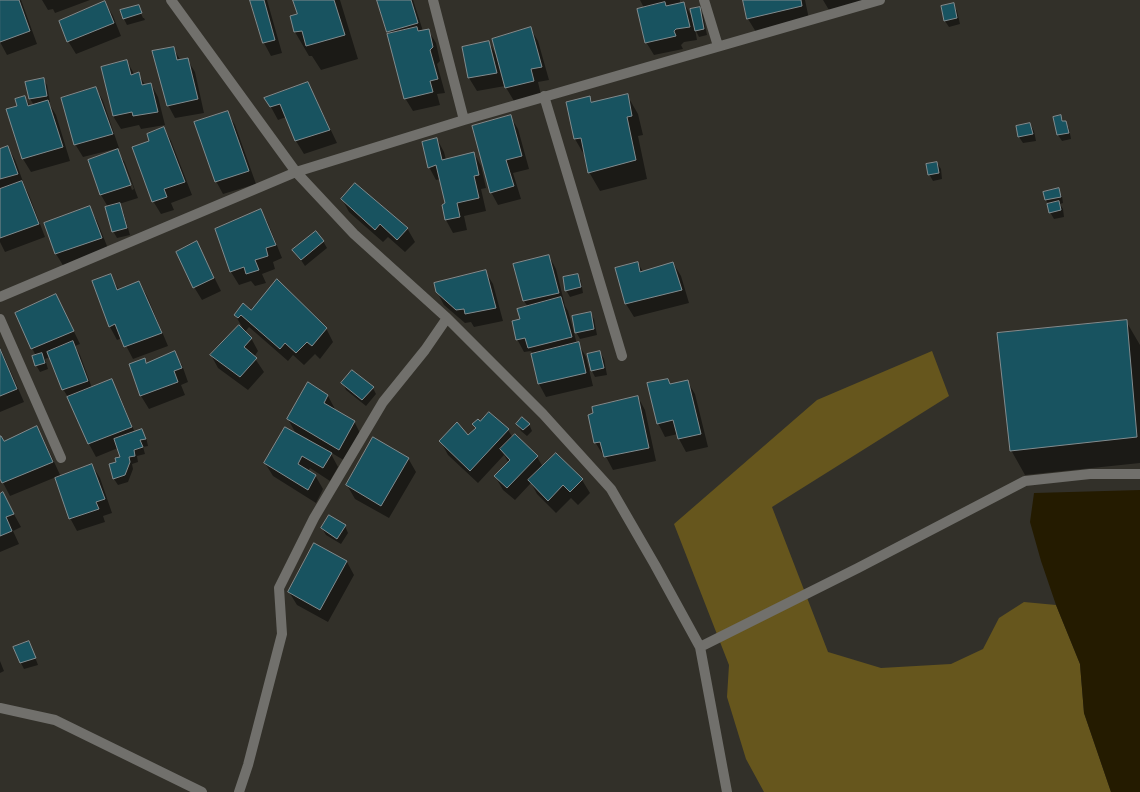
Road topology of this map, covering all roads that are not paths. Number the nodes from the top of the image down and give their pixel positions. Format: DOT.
graph roads {
  1 [pos="171,0"];
  2 [pos="433,0"];
  3 [pos="704,0"];
  4 [pos="880,0"];
  5 [pos="718,46"];
  6 [pos="544,96"];
  7 [pos="464,120"];
  8 [pos="296,172"];
  9 [pos="0,297"];
  10 [pos="447,318"];
  11 [pos="0,319"];
  12 [pos="622,356"];
  13 [pos="61,458"];
  14 [pos="1140,474"];
  15 [pos="700,647"];
  16 [pos="0,708"];
  17 [pos="202,792"];
  18 [pos="239,792"];
  19 [pos="727,792"];
  1 -- 8 [label="street"];
  2 -- 7 [label="street"];
  3 -- 5 [label="street"];
  4 -- 5 [label="street"];
  5 -- 6 [label="street"];
  6 -- 7 [label="street"];
  6 -- 12 [label="street"];
  7 -- 8 [label="street"];
  8 -- 9 [label="street"];
  8 -- 10 [label="street"];
  10 -- 15 [label="street"];
  10 -- 18 [label="street"];
  11 -- 13 [label="street"];
  14 -- 15 [label="street"];
  15 -- 19 [label="street"];
  16 -- 17 [label="street"];
}
